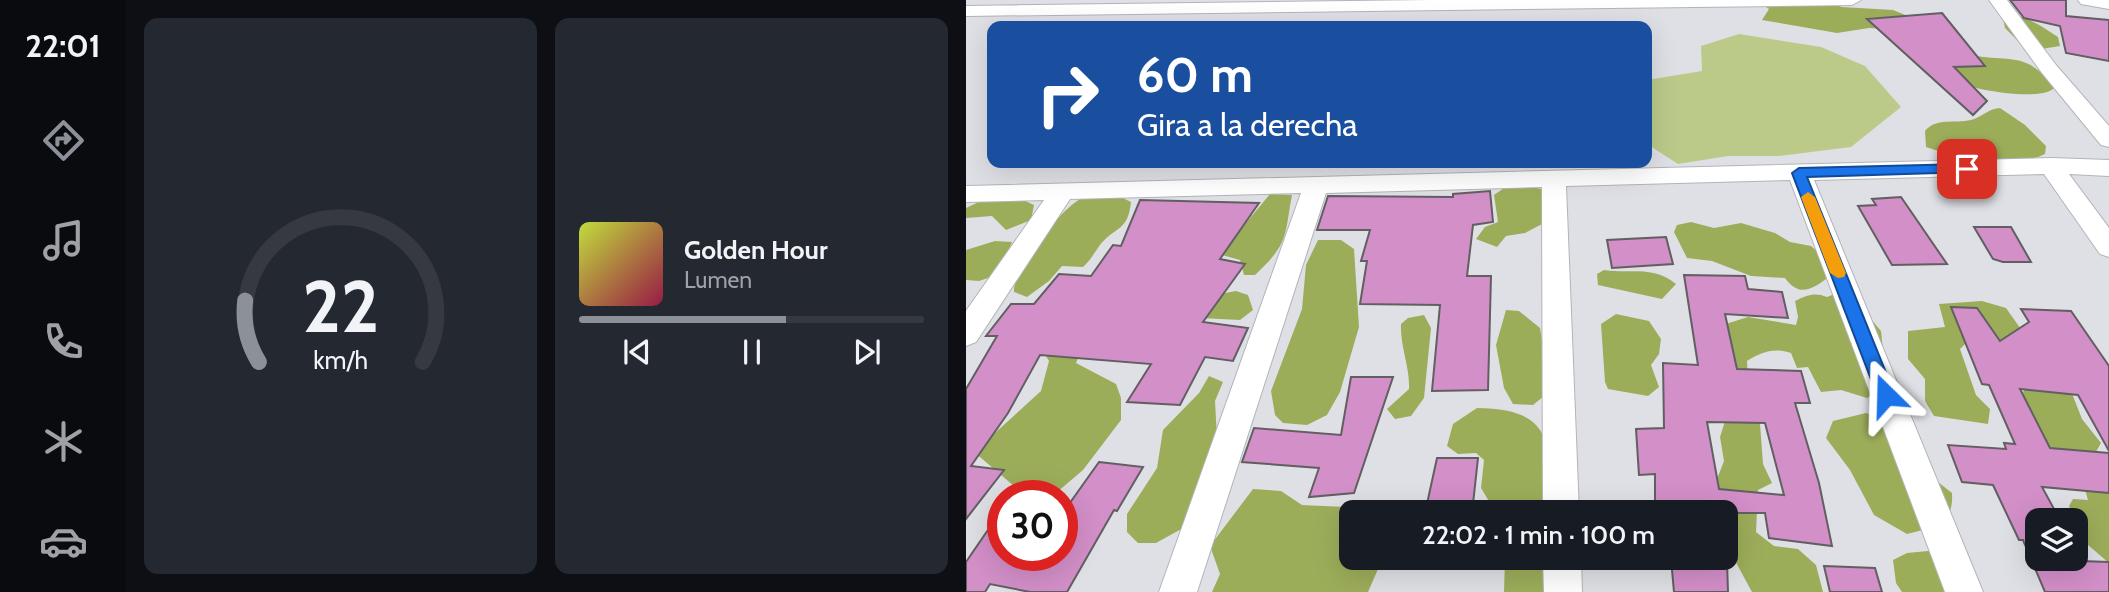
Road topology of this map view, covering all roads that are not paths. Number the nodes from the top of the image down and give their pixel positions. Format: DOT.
graph roads {
  1 [pos="1852,0"];
  2 [pos="1990,0"];
  3 [pos="1998,0"];
  4 [pos="2087,0"];
  5 [pos="2109,4"];
  6 [pos="966,12"];
  7 [pos="2109,140"];
  8 [pos="2050,166"];
  9 [pos="2109,168"];
  10 [pos="1799,173"];
  11 [pos="1554,179"];
  12 [pos="1316,185"];
  13 [pos="1063,191"];
  14 [pos="966,194"];
  15 [pos="2109,247"];
  16 [pos="966,334"];
  17 [pos="1561,500"];
  18 [pos="1562,570"];
  19 [pos="1178,592"];
  20 [pos="1563,592"];
  21 [pos="1964,592"];
  1 -- 6 [label="street"];
  2 -- 3 [label="street"];
  3 -- 7 [label="street"];
  4 -- 5 [label="street"];
  8 -- 9 [label="street"];
  8 -- 10 [label="street"];
  8 -- 15 [label="street"];
  10 -- 11 [label="street"];
  10 -- 21 [label="street"];
  11 -- 12 [label="street"];
  11 -- 17 [label="street"];
  12 -- 13 [label="street"];
  12 -- 19 [label="street"];
  13 -- 14 [label="street"];
  13 -- 16 [label="street"];
  18 -- 20 [label="street"];
}
